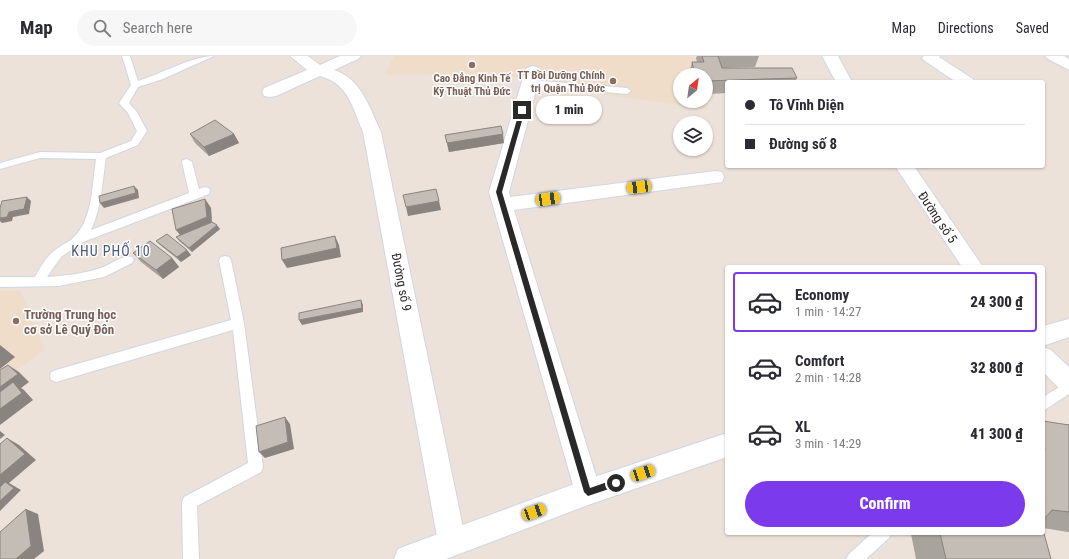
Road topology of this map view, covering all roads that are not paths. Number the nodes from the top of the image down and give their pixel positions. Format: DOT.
graph roads {
  1 [pos="126,56"];
  2 [pos="210,56"];
  3 [pos="298,56"];
  4 [pos="353,56"];
  5 [pos="830,56"];
  6 [pos="932,56"];
  7 [pos="1053,56"];
  8 [pos="191,60"];
  9 [pos="1069,64"];
  10 [pos="318,71"];
  11 [pos="532,77"];
  12 [pos="843,80"];
  13 [pos="964,80"];
  14 [pos="135,85"];
  15 [pos="627,91"];
  16 [pos="270,92"];
  17 [pos="101,156"];
  18 [pos="187,162"];
  19 [pos="0,166"];
  20 [pos="905,168"];
  21 [pos="715,177"];
  22 [pos="503,205"];
  23 [pos="79,239"];
  24 [pos="128,260"];
  25 [pos="225,260"];
  26 [pos="972,265"];
  27 [pos="39,281"];
  28 [pos="0,282"];
  29 [pos="238,323"];
  30 [pos="1069,328"];
  31 [pos="1045,335"];
  32 [pos="1045,360"];
  33 [pos="56,376"];
  34 [pos="1069,382"];
  35 [pos="1069,387"];
  36 [pos="1045,404"];
  37 [pos="725,446"];
  38 [pos="588,492"];
  39 [pos="882,535"];
  40 [pos="452,542"];
  41 [pos="191,559"];
  42 [pos="408,559"];
  43 [pos="854,559"];
  1 -- 14 [label="lane"];
  2 -- 8 [label="lane"];
  3 -- 10 [label="street, Đường số 9"];
  4 -- 10 [label="street"];
  5 -- 12 [label="street"];
  6 -- 13 [label="street"];
  7 -- 9 [label="street"];
  8 -- 14 [label="lane"];
  10 -- 16 [label="street"];
  10 -- 40 [label="street, Đường số 9"];
  11 -- 15 [label="lane"];
  11 -- 22 [label="street"];
  14 -- 17 [label="lane"];
  17 -- 19 [label="lane"];
  17 -- 23 [label="lane"];
  18 -- 23 [label="lane"];
  20 -- 26 [label="street, Đường số 5"];
  21 -- 22 [label="street"];
  22 -- 38 [label="street"];
  23 -- 27 [label="lane"];
  24 -- 27 [label="lane"];
  25 -- 29 [label="lane"];
  27 -- 28 [label="lane"];
  29 -- 33 [label="lane"];
  29 -- 41 [label="lane"];
  30 -- 31 [label="street"];
  32 -- 34 [label="street"];
  35 -- 36 [label="lane"];
  37 -- 38 [label="street"];
  38 -- 40 [label="street"];
  39 -- 43 [label="lane"];
  40 -- 42 [label="street"];
}
